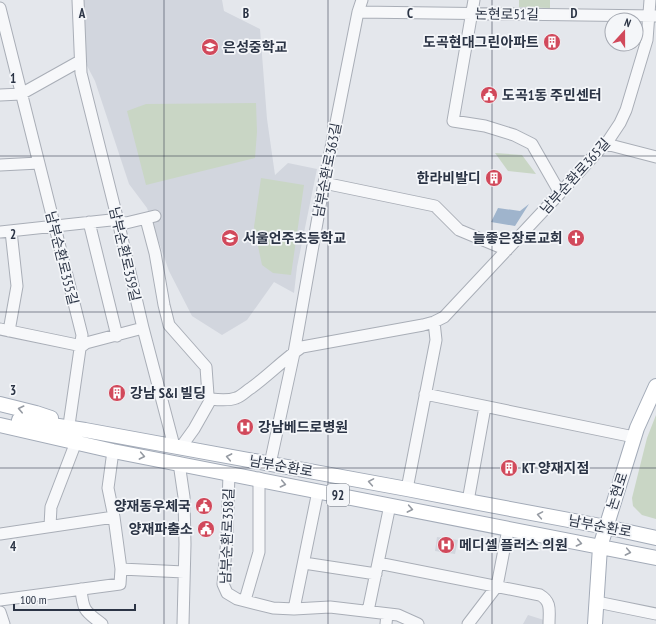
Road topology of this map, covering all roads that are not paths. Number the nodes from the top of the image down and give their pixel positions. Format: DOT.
graph roads {
  1 [pos="78,0"];
  2 [pos="362,0"];
  3 [pos="474,0"];
  4 [pos="650,0"];
  5 [pos="0,8"];
  6 [pos="358,12"];
  7 [pos="472,13"];
  8 [pos="653,16"];
  9 [pos="80,61"];
  10 [pos="21,94"];
  11 [pos="0,95"];
  12 [pos="606,144"];
  13 [pos="656,157"];
  14 [pos="39,163"];
  15 [pos="0,165"];
  16 [pos="324,183"];
  17 [pos="560,193"];
  18 [pos="118,221"];
  19 [pos="88,222"];
  20 [pos="54,226"];
  21 [pos="6,231"];
  22 [pos="507,250"];
  23 [pos="434,322"];
  24 [pos="143,328"];
  25 [pos="4,330"];
  26 [pos="117,336"];
  27 [pos="82,346"];
  28 [pos="294,353"];
  29 [pos="656,386"];
  30 [pos="425,394"];
  31 [pos="211,399"];
  32 [pos="0,404"];
  33 [pos="485,407"];
  34 [pos="0,416"];
  35 [pos="0,425"];
  36 [pos="69,425"];
  37 [pos="85,430"];
  38 [pos="0,432"];
  39 [pos="634,438"];
  40 [pos="76,442"];
  41 [pos="178,447"];
  42 [pos="114,451"];
  43 [pos="179,463"];
  44 [pos="270,464"];
  45 [pos="230,473"];
  46 [pos="259,478"];
  47 [pos="407,489"];
  48 [pos="318,491"];
  49 [pos="468,501"];
  50 [pos="390,506"];
  51 [pos="114,517"];
  52 [pos="50,526"];
  53 [pos="606,527"];
  54 [pos="508,529"];
  55 [pos="0,534"];
  56 [pos="656,538"];
  57 [pos="600,547"];
  58 [pos="656,558"];
  59 [pos="304,563"];
  60 [pos="377,568"];
  61 [pos="120,569"];
  62 [pos="184,572"];
  63 [pos="497,586"];
  64 [pos="81,589"];
  65 [pos="0,600"];
  66 [pos="245,600"];
  67 [pos="597,602"];
  68 [pos="294,609"];
  69 [pos="368,611"];
  70 [pos="0,612"];
  71 [pos="656,614"];
  72 [pos="386,619"];
  73 [pos="4,624"];
  74 [pos="102,624"];
  75 [pos="183,624"];
  76 [pos="418,624"];
  77 [pos="468,624"];
  78 [pos="549,624"];
  79 [pos="595,624"];
  1 -- 9 [label="street, 남부순환로359길"];
  2 -- 6 [label="street, 남부순환로363길"];
  3 -- 7 [label="street"];
  4 -- 8 [label="street, 남부순환로365길"];
  5 -- 10 [label="street, 남부순환로355길"];
  6 -- 7 [label="street, 논현로51길"];
  6 -- 16 [label="street, 남부순환로363길"];
  7 -- 8 [label="street, 논현로51길"];
  7 -- 17 [label="street"];
  8 -- 12 [label="street, 남부순환로365길"];
  9 -- 10 [label="street"];
  9 -- 18 [label="street, 남부순환로359길"];
  10 -- 11 [label="street"];
  10 -- 14 [label="street, 남부순환로355길"];
  12 -- 13 [label="street"];
  12 -- 17 [label="street, 남부순환로365길"];
  14 -- 15 [label="street"];
  14 -- 20 [label="street, 남부순환로355길"];
  16 -- 22 [label="street"];
  16 -- 28 [label="street, 남부순환로363길"];
  17 -- 22 [label="street, 남부순환로365길"];
  18 -- 19 [label="street"];
  18 -- 24 [label="street, 남부순환로359길"];
  18 -- 31 [label="street"];
  19 -- 20 [label="street"];
  19 -- 26 [label="street"];
  20 -- 21 [label="street"];
  20 -- 27 [label="street, 남부순환로355길"];
  21 -- 25 [label="street"];
  22 -- 23 [label="street, 남부순환로365길"];
  23 -- 28 [label="street"];
  23 -- 30 [label="street"];
  24 -- 26 [label="street"];
  24 -- 41 [label="street, 남부순환로359길"];
  25 -- 27 [label="street"];
  26 -- 27 [label="street"];
  27 -- 36 [label="street, 남부순환로355길"];
  28 -- 31 [label="street"];
  28 -- 44 [label="street, 남부순환로363길"];
  29 -- 39 [label="main road, 논현로"];
  30 -- 33 [label="street"];
  30 -- 47 [label="street"];
  31 -- 41 [label="street"];
  36 -- 32 [label="main road, one-way"];
  33 -- 39 [label="street"];
  33 -- 49 [label="street"];
  34 -- 37 [label="main road, 남부순환로 / 92"];
  35 -- 40 [label="main road, 남부순환로 / 92"];
  36 -- 37 [label="main road"];
  37 -- 41 [label="main road, 남부순환로 / 92"];
  38 -- 40 [label="main road"];
  39 -- 53 [label="main road, 논현로"];
  40 -- 42 [label="main road, 남부순환로 / 92"];
  40 -- 52 [label="street"];
  44 -- 41 [label="main road, 남부순환로 / 92, one-way"];
  42 -- 43 [label="main road, 남부순환로 / 92, one-way"];
  42 -- 51 [label="street"];
  43 -- 45 [label="main road, 남부순환로 / 92"];
  43 -- 62 [label="street"];
  47 -- 44 [label="main road, 남부순환로 / 92, one-way"];
  45 -- 46 [label="main road, 남부순환로 / 92"];
  45 -- 66 [label="street, 남부순환로358길"];
  46 -- 48 [label="main road, 남부순환로 / 92, one-way"];
  46 -- 66 [label="street, 남부순환로"];
  47 -- 49 [label="main road, 남부순환로 / 92"];
  48 -- 50 [label="main road, 남부순환로 / 92"];
  48 -- 59 [label="street, 남부순환로"];
  53 -- 49 [label="main road, 남부순환로 / 92, one-way"];
  50 -- 54 [label="main road, 남부순환로 / 92, one-way"];
  50 -- 60 [label="street"];
  51 -- 52 [label="street"];
  51 -- 61 [label="street"];
  52 -- 55 [label="street"];
  53 -- 56 [label="main road, 남부순환로 / 92"];
  53 -- 57 [label="main road, 논현로"];
  54 -- 57 [label="main road, 남부순환로 / 92, one-way"];
  54 -- 63 [label="street"];
  57 -- 58 [label="main road, 남부순환로 / 92, one-way"];
  57 -- 67 [label="main road, 논현로"];
  59 -- 60 [label="street"];
  59 -- 68 [label="street, 남부순환로"];
  60 -- 63 [label="street"];
  60 -- 69 [label="street"];
  61 -- 62 [label="street"];
  61 -- 64 [label="street"];
  62 -- 75 [label="street"];
  63 -- 77 [label="street"];
  63 -- 78 [label="street"];
  64 -- 65 [label="street"];
  64 -- 74 [label="street"];
  66 -- 68 [label="street, 남부순환로358길"];
  67 -- 71 [label="street"];
  67 -- 79 [label="main road, 논현로"];
  68 -- 69 [label="street, 남부순환로358길"];
  69 -- 72 [label="street, 남부순환로358길"];
  70 -- 73 [label="street"];
  72 -- 76 [label="street, 남부순환로358길"];
}
